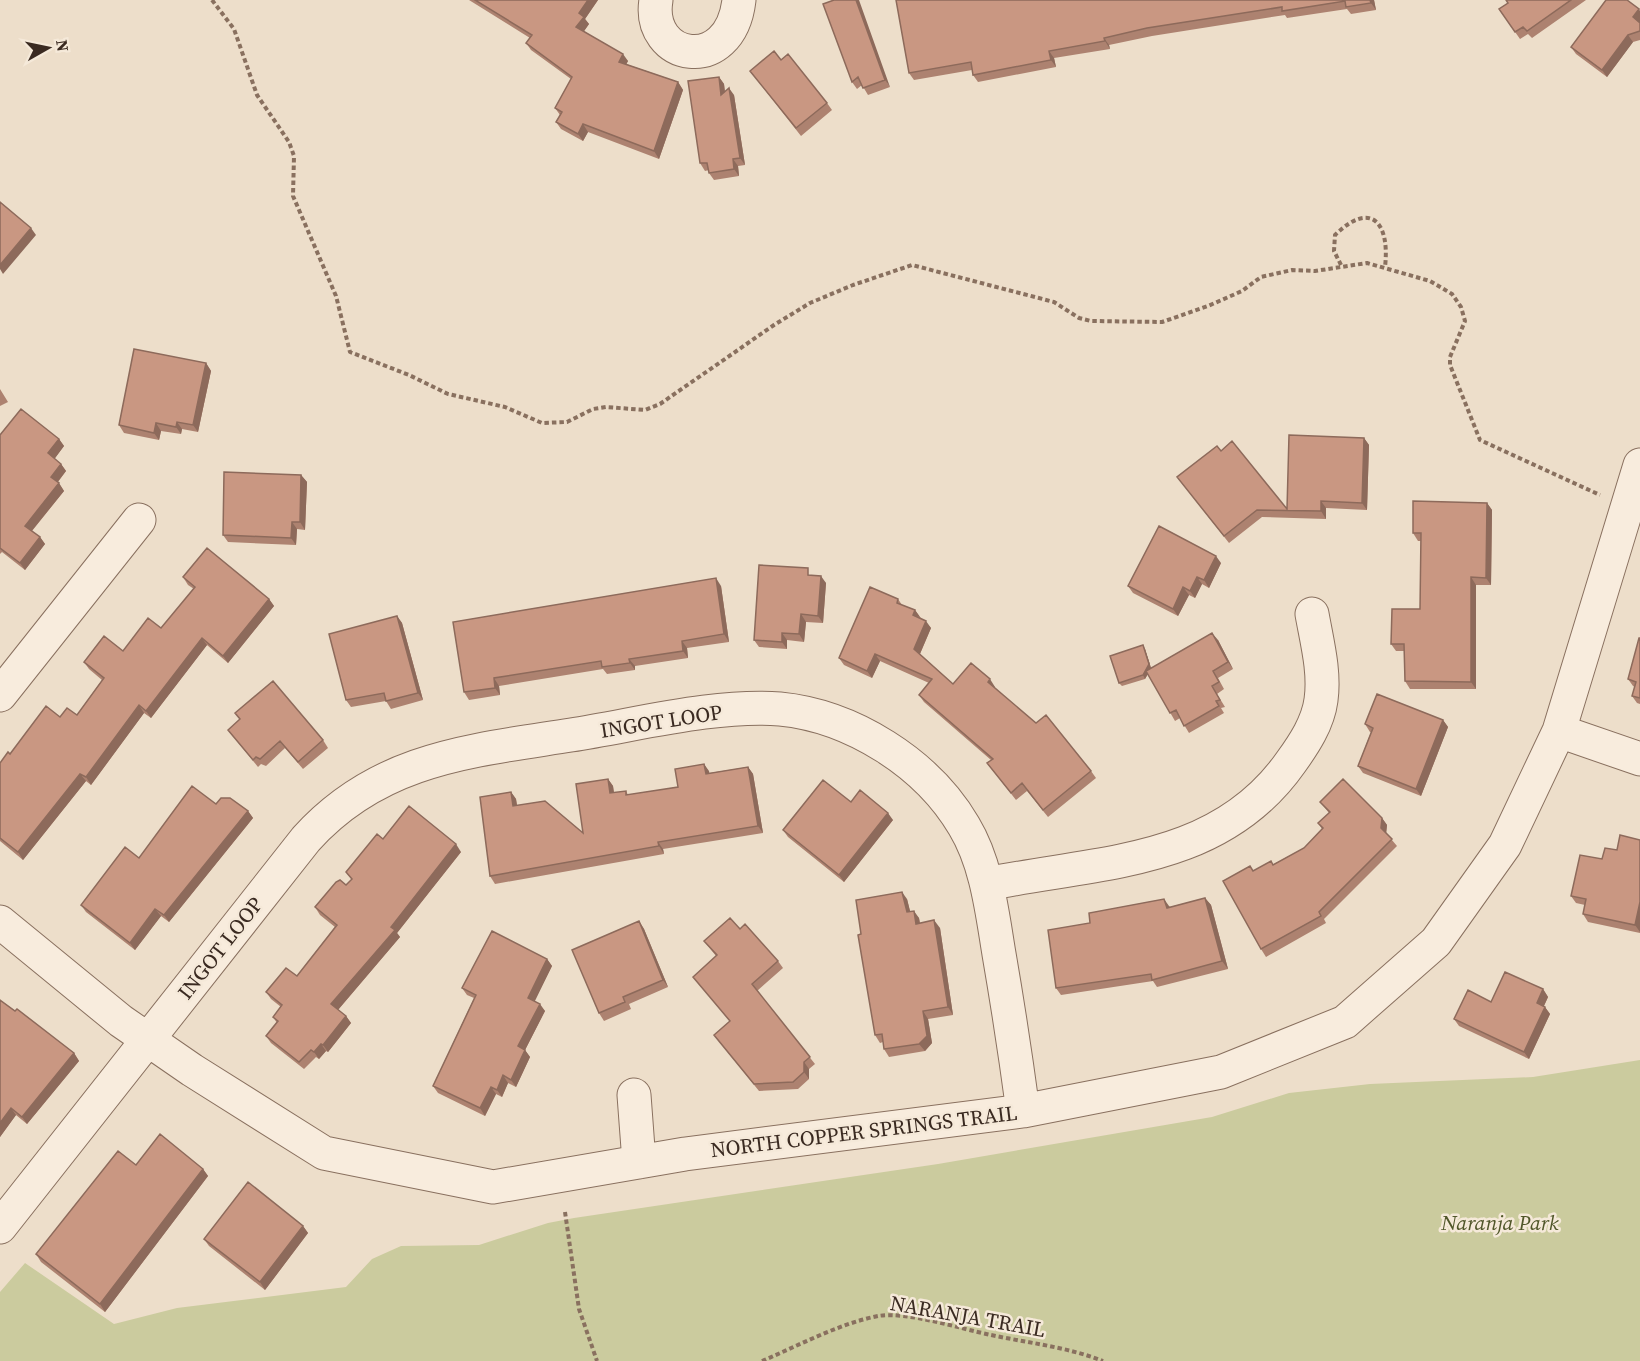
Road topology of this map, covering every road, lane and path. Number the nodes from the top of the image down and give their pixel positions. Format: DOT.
graph roads {
  1 [pos="212,0"];
  2 [pos="656,0"];
  3 [pos="738,0"];
  4 [pos="1341,265"];
  5 [pos="1384,267"];
  6 [pos="1640,465"];
  7 [pos="1627,506"];
  8 [pos="139,520"];
  9 [pos="1312,614"];
  10 [pos="0,695"];
  11 [pos="1559,732"];
  12 [pos="1640,759"];
  13 [pos="987,884"];
  14 [pos="0,922"];
  15 [pos="149,1039"];
  16 [pos="634,1095"];
  17 [pos="1023,1111"];
  18 [pos="639,1162"];
  19 [pos="565,1212"];
  20 [pos="0,1227"];
  21 [pos="597,1361"];
  22 [pos="762,1361"];
  23 [pos="1103,1361"];
  1 -- 4 [label="path"];
  2 -- 3 [label="street"];
  4 -- 5 [label="path"];
  4 -- 5 [label="path"];
  5 -- 7 [label="path"];
  6 -- 7 [label="street, NORTH COPPER SPRINGS TRAIL"];
  7 -- 11 [label="street, NORTH COPPER SPRINGS TRAIL"];
  8 -- 10 [label="street"];
  9 -- 13 [label="street"];
  11 -- 12 [label="street"];
  11 -- 17 [label="street, NORTH COPPER SPRINGS TRAIL"];
  13 -- 15 [label="street, INGOT LOOP"];
  13 -- 17 [label="street, INGOT LOOP"];
  14 -- 15 [label="street, NORTH COPPER SPRINGS TRAIL"];
  15 -- 18 [label="street, NORTH COPPER SPRINGS TRAIL"];
  15 -- 20 [label="street, INGOT LOOP"];
  16 -- 18 [label="street"];
  17 -- 18 [label="street, NORTH COPPER SPRINGS TRAIL"];
  19 -- 21 [label="path"];
  22 -- 23 [label="path, NARANJA TRAIL"];
}
